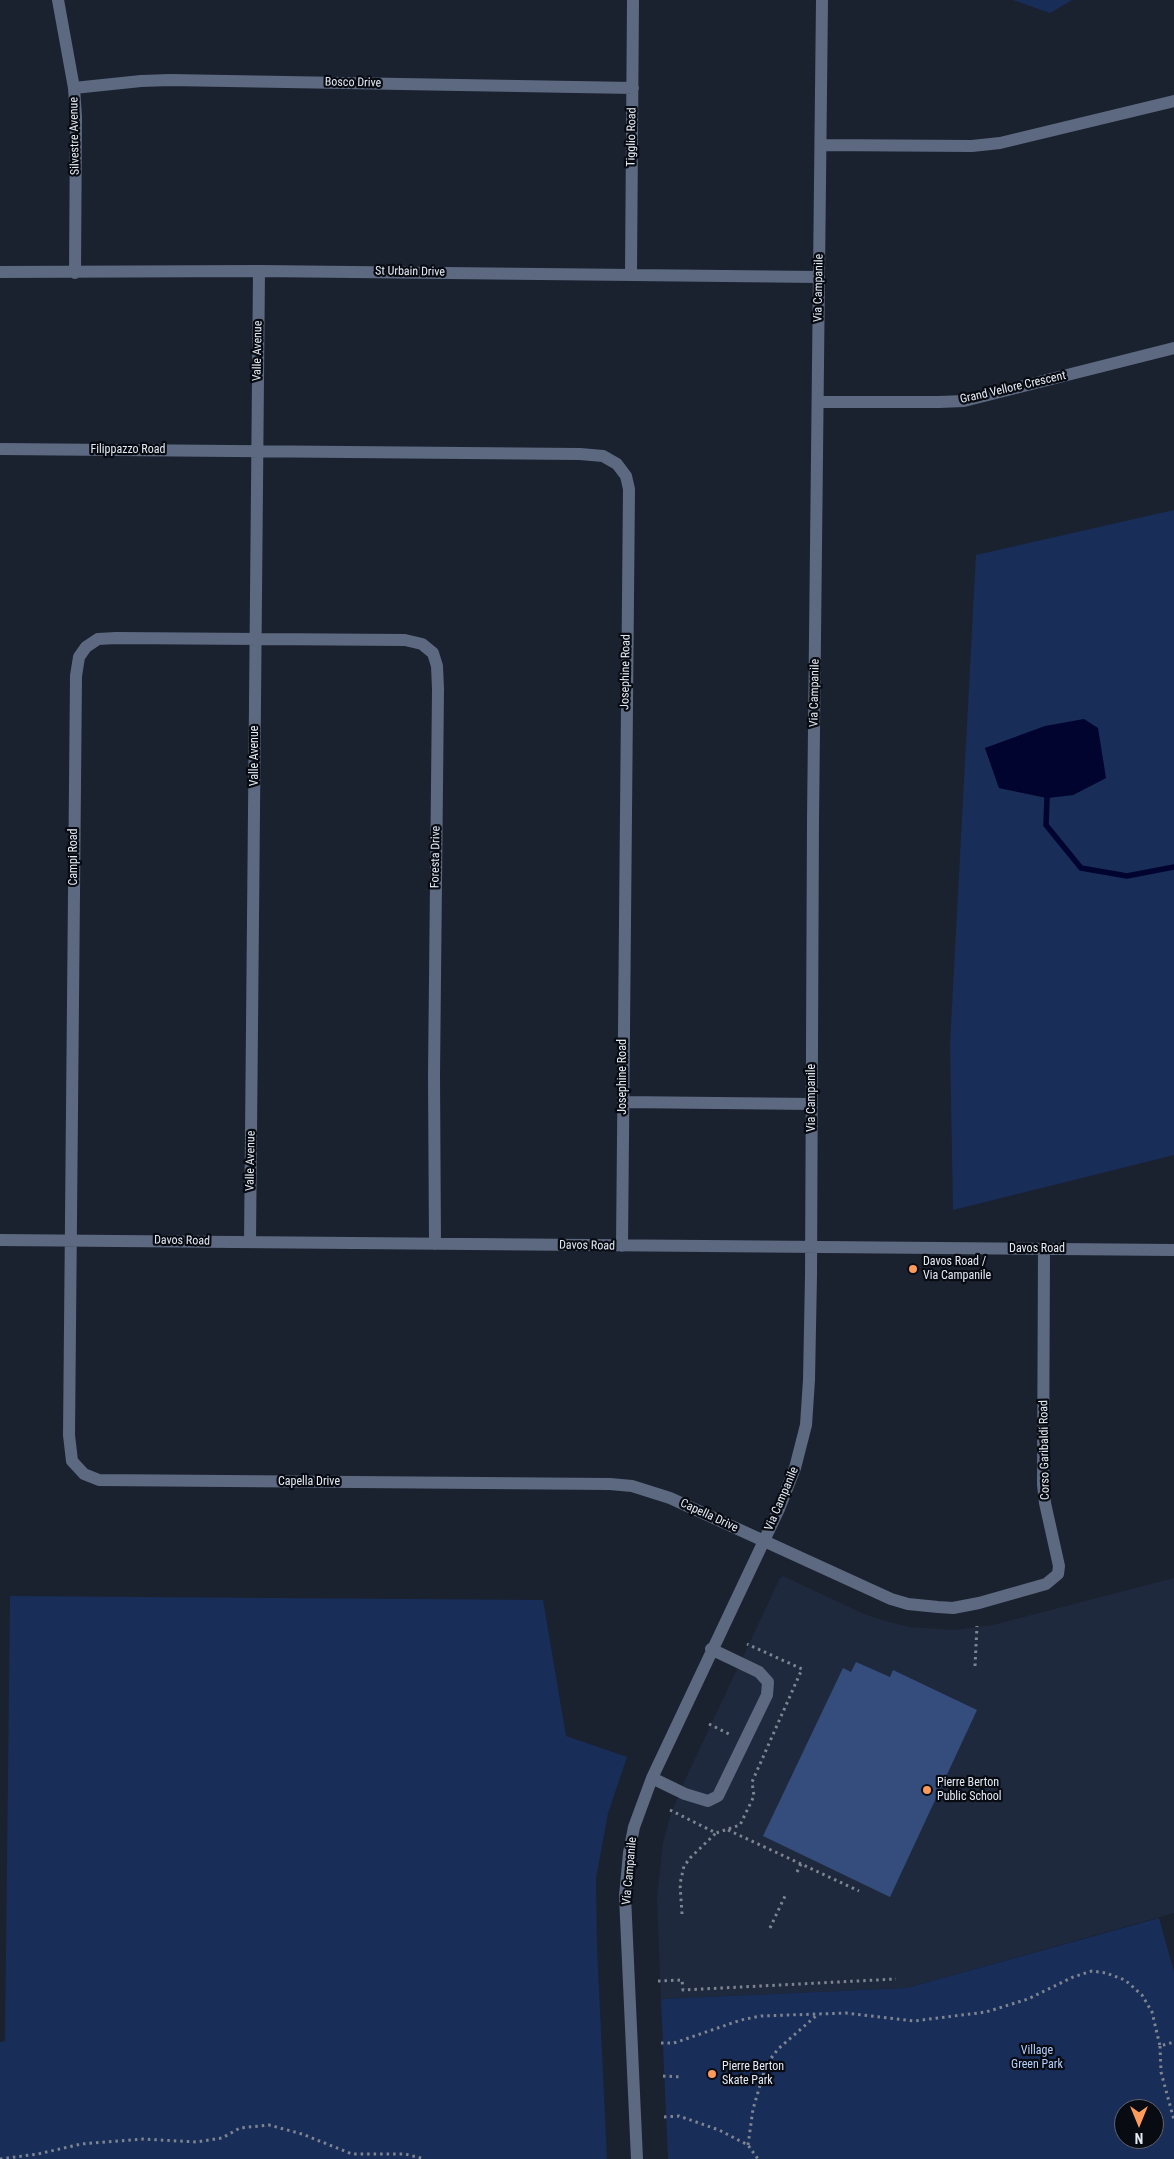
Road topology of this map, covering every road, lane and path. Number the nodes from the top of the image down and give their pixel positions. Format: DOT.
graph roads {
  1 [pos="58,0"];
  2 [pos="633,0"];
  3 [pos="822,0"];
  4 [pos="74,88"];
  5 [pos="632,88"];
  6 [pos="1174,101"];
  7 [pos="821,144"];
  8 [pos="259,271"];
  9 [pos="0,272"];
  10 [pos="75,273"];
  11 [pos="630,274"];
  12 [pos="819,277"];
  13 [pos="1174,348"];
  14 [pos="818,402"];
  15 [pos="0,449"];
  16 [pos="257,451"];
  17 [pos="255,638"];
  18 [pos="623,1102"];
  19 [pos="812,1104"];
  20 [pos="0,1240"];
  21 [pos="71,1240"];
  22 [pos="250,1242"];
  23 [pos="435,1244"];
  24 [pos="622,1246"];
  25 [pos="811,1247"];
  26 [pos="1044,1249"];
  27 [pos="1174,1250"];
  28 [pos="764,1541"];
  29 [pos="977,1626"];
  30 [pos="747,1644"];
  31 [pos="711,1649"];
  32 [pos="976,1666"];
  33 [pos="787,1702"];
  34 [pos="709,1724"];
  35 [pos="736,1737"];
  36 [pos="652,1778"];
  37 [pos="727,1829"];
  38 [pos="716,1833"];
  39 [pos="800,1864"];
  40 [pos="797,1872"];
  41 [pos="859,1891"];
  42 [pos="785,1896"];
  43 [pos="682,1914"];
  44 [pos="770,1928"];
  45 [pos="896,1979"];
  46 [pos="658,1981"];
  47 [pos="818,2014"];
  48 [pos="1174,2042"];
  49 [pos="661,2043"];
  50 [pos="1160,2046"];
  51 [pos="662,2076"];
  52 [pos="681,2078"];
  53 [pos="664,2117"];
  54 [pos="1174,2120"];
  55 [pos="748,2145"];
  56 [pos="0,2159"];
  57 [pos="425,2159"];
  58 [pos="637,2159"];
  59 [pos="758,2159"];
  1 -- 4 [label="street, Silvestre Avenue"];
  2 -- 5 [label="street, Tigglio Road"];
  3 -- 7 [label="street, Via Campanile"];
  4 -- 5 [label="street, Bosco Drive"];
  4 -- 10 [label="street, Silvestre Avenue"];
  5 -- 11 [label="street, Tigglio Road"];
  6 -- 7 [label="street"];
  7 -- 12 [label="street, Via Campanile"];
  8 -- 10 [label="street, St Urbain Drive"];
  8 -- 11 [label="street, St Urbain Drive"];
  8 -- 16 [label="street, Valle Avenue"];
  9 -- 10 [label="street, St Urbain Drive"];
  11 -- 12 [label="street, St Urbain Drive"];
  12 -- 14 [label="street, Via Campanile"];
  13 -- 14 [label="street, Grand Vellore Crescent"];
  14 -- 19 [label="street, Via Campanile"];
  15 -- 16 [label="street, Filippazzo Road"];
  16 -- 17 [label="street, Valle Avenue"];
  16 -- 18 [label="street, Josephine Road"];
  17 -- 21 [label="street, Campi Road"];
  17 -- 22 [label="street, Valle Avenue"];
  17 -- 23 [label="street, Foresta Drive"];
  18 -- 19 [label="street"];
  18 -- 24 [label="street, Josephine Road"];
  19 -- 25 [label="street, Via Campanile"];
  20 -- 21 [label="street, Davos Road"];
  21 -- 22 [label="street, Davos Road"];
  21 -- 28 [label="street, Capella Drive"];
  22 -- 23 [label="street, Davos Road"];
  23 -- 24 [label="street, Davos Road"];
  24 -- 25 [label="street, Davos Road"];
  25 -- 26 [label="street, Davos Road"];
  25 -- 28 [label="street, Via Campanile"];
  26 -- 27 [label="street, Davos Road"];
  26 -- 28 [label="street, Corso Garibaldi Road"];
  28 -- 31 [label="street, Via Campanile"];
  29 -- 32 [label="path"];
  30 -- 33 [label="path"];
  31 -- 36 [label="street, Via Campanile"];
  31 -- 36 [label="street"];
  34 -- 35 [label="path"];
  36 -- 58 [label="street, Via Campanile"];
  37 -- 39 [label="path"];
  38 -- 43 [label="path"];
  39 -- 40 [label="path"];
  39 -- 41 [label="path"];
  42 -- 44 [label="path"];
  45 -- 46 [label="path"];
  47 -- 49 [label="path"];
  47 -- 50 [label="path"];
  47 -- 55 [label="path"];
  48 -- 50 [label="path"];
  50 -- 54 [label="path"];
  51 -- 52 [label="path"];
  53 -- 55 [label="path"];
  55 -- 59 [label="path"];
  56 -- 57 [label="path"];
}
